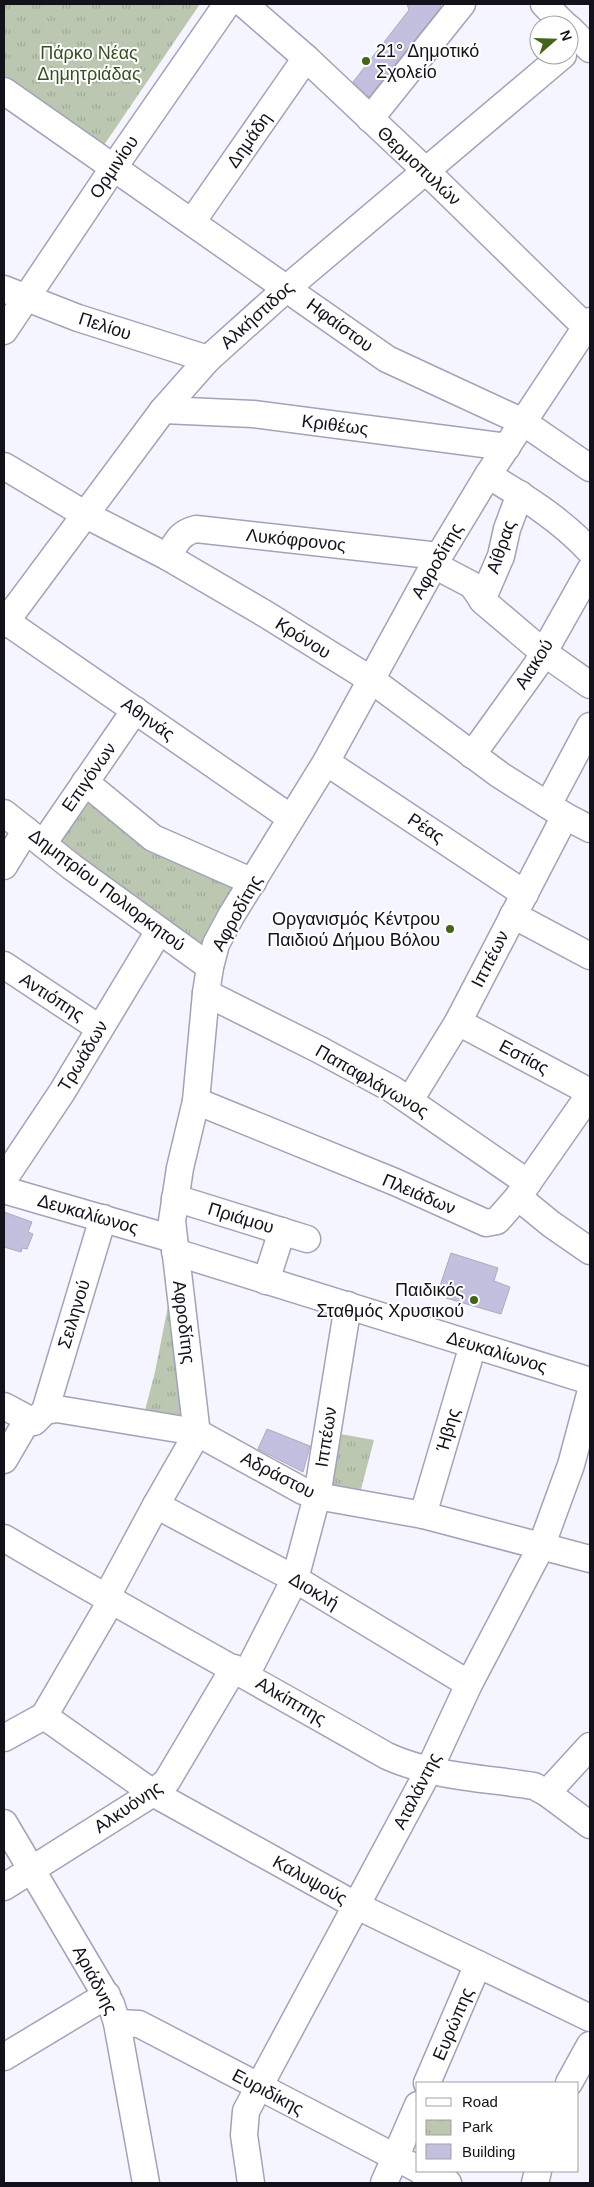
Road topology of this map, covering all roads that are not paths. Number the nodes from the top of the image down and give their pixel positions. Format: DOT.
graph roads {
  1 [pos="227,4"];
  2 [pos="244,4"];
  3 [pos="462,4"];
  4 [pos="544,4"];
  5 [pos="553,15"];
  6 [pos="306,58"];
  7 [pos="547,65"];
  8 [pos="5,95"];
  9 [pos="370,119"];
  10 [pos="114,168"];
  11 [pos="426,171"];
  12 [pos="192,222"];
  13 [pos="287,288"];
  14 [pos="15,294"];
  15 [pos="589,326"];
  16 [pos="4,331"];
  17 [pos="208,359"];
  18 [pos="163,410"];
  19 [pos="523,422"];
  20 [pos="507,447"];
  21 [pos="4,466"];
  22 [pos="590,468"];
  23 [pos="488,475"];
  24 [pos="520,494"];
  25 [pos="86,515"];
  26 [pos="590,551"];
  27 [pos="168,558"];
  28 [pos="436,560"];
  29 [pos="590,570"];
  30 [pos="482,600"];
  31 [pos="4,621"];
  32 [pos="544,652"];
  33 [pos="372,681"];
  34 [pos="590,686"];
  35 [pos="135,710"];
  36 [pos="590,726"];
  37 [pos="472,755"];
  38 [pos="326,762"];
  39 [pos="85,782"];
  40 [pos="556,811"];
  41 [pos="4,813"];
  42 [pos="292,818"];
  43 [pos="590,829"];
  44 [pos="34,837"];
  45 [pos="4,866"];
  46 [pos="253,882"];
  47 [pos="519,904"];
  48 [pos="160,931"];
  49 [pos="590,956"];
  50 [pos="4,966"];
  51 [pos="210,967"];
  52 [pos="206,993"];
  53 [pos="458,1022"];
  54 [pos="99,1028"];
  55 [pos="590,1093"];
  56 [pos="410,1100"];
  57 [pos="196,1101"];
  58 [pos="4,1179"];
  59 [pos="4,1190"];
  60 [pos="523,1190"];
  61 [pos="174,1198"];
  62 [pos="103,1218"];
  63 [pos="282,1231"];
  64 [pos="307,1239"];
  65 [pos="174,1246"];
  66 [pos="590,1251"];
  67 [pos="266,1281"];
  68 [pos="348,1305"];
  69 [pos="474,1345"];
  70 [pos="590,1381"];
  71 [pos="590,1394"];
  72 [pos="4,1406"];
  73 [pos="37,1415"];
  74 [pos="196,1432"];
  75 [pos="4,1460"];
  76 [pos="317,1496"];
  77 [pos="156,1505"];
  78 [pos="423,1514"];
  79 [pos="4,1538"];
  80 [pos="541,1548"];
  81 [pos="590,1559"];
  82 [pos="295,1579"];
  83 [pos="108,1599"];
  84 [pos="240,1672"];
  85 [pos="469,1684"];
  86 [pos="44,1716"];
  87 [pos="4,1738"];
  88 [pos="590,1746"];
  89 [pos="429,1770"];
  90 [pos="153,1793"];
  91 [pos="547,1793"];
  92 [pos="4,1823"];
  93 [pos="590,1825"];
  94 [pos="31,1870"];
  95 [pos="4,1887"];
  96 [pos="357,1906"];
  97 [pos="478,1964"];
  98 [pos="107,1995"];
  99 [pos="590,2018"];
  100 [pos="117,2023"];
  101 [pos="590,2044"];
  102 [pos="4,2057"];
  103 [pos="427,2082"];
  104 [pos="570,2082"];
  105 [pos="258,2086"];
  106 [pos="416,2122"];
  107 [pos="411,2166"];
  108 [pos="424,2172"];
  109 [pos="146,2183"];
  110 [pos="251,2183"];
  111 [pos="384,2183"];
  112 [pos="448,2183"];
  1 -- 10 [label="street, Ορμινίου"];
  2 -- 6 [label="street, Θερμοπυλών"];
  3 -- 9 [label="street"];
  4 -- 5 [label="street"];
  6 -- 9 [label="street, Θερμοπυλών"];
  6 -- 12 [label="street, Δημάδη"];
  7 -- 11 [label="street, Αλκήστιδος"];
  8 -- 10 [label="street, Ηφαίστου"];
  9 -- 11 [label="street, Θερμοπυλών"];
  10 -- 12 [label="street, Ηφαίστου"];
  10 -- 14 [label="street, Ορμινίου"];
  11 -- 13 [label="street, Αλκήστιδος"];
  11 -- 15 [label="street, Θερμοπυλών"];
  12 -- 13 [label="street, Ηφαίστου"];
  13 -- 17 [label="street, Αλκήστιδος"];
  13 -- 19 [label="street, Ηφαίστου"];
  14 -- 16 [label="street, Ορμινίου"];
  14 -- 17 [label="street, Πελίου"];
  15 -- 19 [label="street, Αφροδίτης"];
  17 -- 18 [label="street, Αλκήστιδος"];
  18 -- 20 [label="street, Κριθέως"];
  18 -- 25 [label="street, Αλκήστιδος"];
  19 -- 20 [label="street, Αφροδίτης"];
  19 -- 22 [label="street, Ηφαίστου"];
  20 -- 23 [label="street, Αφροδίτης"];
  21 -- 25 [label="street, Κρόνου"];
  23 -- 24 [label="street"];
  23 -- 28 [label="street, Αφροδίτης"];
  24 -- 26 [label="street"];
  24 -- 30 [label="street, Αίθρας"];
  25 -- 27 [label="street, Κρόνου"];
  25 -- 31 [label="street, Αλκήστιδος"];
  27 -- 28 [label="street, Λυκόφρoνος"];
  27 -- 33 [label="street, Κρόνου"];
  28 -- 30 [label="street, Λυκόφρoνος"];
  28 -- 33 [label="street, Αφροδίτης"];
  29 -- 32 [label="street, Αιακού"];
  30 -- 32 [label="street, Λυκόφρoνος"];
  31 -- 35 [label="street, Αθηνάς"];
  32 -- 34 [label="street, Λυκόφρoνος"];
  32 -- 37 [label="street, Αιακού"];
  33 -- 37 [label="street, Κρόνου"];
  33 -- 38 [label="street, Αφροδίτης"];
  35 -- 39 [label="street, Επιγόνων"];
  35 -- 42 [label="street, Αθηνάς"];
  36 -- 40 [label="street, Ιππέων"];
  37 -- 40 [label="street, Κρόνου"];
  38 -- 42 [label="street, Αφροδίτης"];
  38 -- 47 [label="street, Ρέας"];
  39 -- 44 [label="street, Επιγόνων"];
  39 -- 46 [label="street"];
  40 -- 43 [label="street, Κρόνου"];
  40 -- 47 [label="street, Ιππέων"];
  41 -- 44 [label="street, Δημητρίου Πολιορκητού"];
  42 -- 46 [label="street, Αφροδίτης"];
  44 -- 45 [label="street, Επιγόνων"];
  44 -- 48 [label="street, Δημητρίου Πολιορκητού"];
  46 -- 51 [label="street, Αφροδίτης"];
  47 -- 49 [label="street, Ρέας"];
  47 -- 53 [label="street, Ιππέων"];
  48 -- 51 [label="street, Δημητρίου Πολιορκητού"];
  48 -- 54 [label="street, Τρωάδων"];
  50 -- 54 [label="street, Αντιόπης"];
  51 -- 52 [label="street, Αφροδίτης"];
  52 -- 56 [label="street, Παπαφλάγωνος"];
  52 -- 57 [label="street, Αφροδίτης"];
  53 -- 55 [label="street, Εστίας"];
  53 -- 56 [label="street, Ιππέων"];
  54 -- 58 [label="street, Τρωάδων"];
  55 -- 60 [label="street, Πλειάδων"];
  56 -- 60 [label="street, Παπαφλάγωνος"];
  57 -- 60 [label="street, Πλειάδων"];
  57 -- 61 [label="street, Αφροδίτης"];
  59 -- 62 [label="street, Δευκαλίωνος"];
  60 -- 66 [label="street, Παπαφλάγωνος"];
  61 -- 63 [label="street, Πριάμου"];
  61 -- 65 [label="street, Αφροδίτης"];
  62 -- 65 [label="street, Δευκαλίωνος"];
  62 -- 73 [label="street, Σειληνού"];
  63 -- 64 [label="street, Πριάμου"];
  63 -- 67 [label="street"];
  65 -- 67 [label="street, Δευκαλίωνος"];
  65 -- 74 [label="street, Αφροδίτης"];
  67 -- 68 [label="street, Δευκαλίωνος"];
  68 -- 69 [label="street, Δευκαλίωνος"];
  68 -- 76 [label="street, Ιππέων"];
  69 -- 70 [label="street, Δευκαλίωνος"];
  69 -- 78 [label="street, Ήβης"];
  71 -- 80 [label="street, Αταλάντης"];
  72 -- 73 [label="street, Αδράστου"];
  73 -- 74 [label="street, Αδράστου"];
  73 -- 75 [label="street, Σειληνού"];
  74 -- 76 [label="street, Αδράστου"];
  74 -- 77 [label="street"];
  76 -- 78 [label="street, Αδράστου"];
  76 -- 82 [label="street, Ιππέων"];
  77 -- 82 [label="street, Διοκλή"];
  77 -- 83 [label="street"];
  78 -- 80 [label="street, Αδράστου"];
  79 -- 83 [label="street, Αλκίππης"];
  80 -- 81 [label="street, Αδράστου"];
  80 -- 85 [label="street, Αταλάντης"];
  82 -- 84 [label="street, Ιππέων"];
  82 -- 85 [label="street, Διοκλή"];
  83 -- 84 [label="street, Αλκίππης"];
  83 -- 86 [label="street"];
  84 -- 89 [label="street, Αλκίππης"];
  84 -- 90 [label="street, Αλκυόνης"];
  85 -- 89 [label="street, Αταλάντης"];
  86 -- 87 [label="street"];
  86 -- 90 [label="street, Καλυψούς"];
  88 -- 91 [label="street"];
  89 -- 91 [label="street, Αλκίππης"];
  89 -- 96 [label="street, Αταλάντης"];
  90 -- 94 [label="street, Αλκυόνης"];
  90 -- 96 [label="street, Καλυψούς"];
  91 -- 93 [label="street, Αλκίππης"];
  92 -- 94 [label="street, Αριάδνης"];
  94 -- 95 [label="street, Αλκυόνης"];
  94 -- 98 [label="street, Αριάδνης"];
  96 -- 97 [label="street, Καλυψούς"];
  96 -- 105 [label="street, Αταλάντης"];
  97 -- 99 [label="street, Καλυψούς"];
  97 -- 103 [label="street, Ευρώπης"];
  98 -- 100 [label="street, Αριάδνης"];
  98 -- 102 [label="street"];
  100 -- 105 [label="street, Ευριδίκης"];
  100 -- 109 [label="street, Αριάδνης"];
  101 -- 104 [label="street"];
  105 -- 107 [label="street, Ευριδίκης"];
  105 -- 110 [label="street, Αταλάντης"];
  106 -- 107 [label="street"];
  107 -- 111 [label="street"];
  108 -- 112 [label="street, Ευριδίκης"];
}
